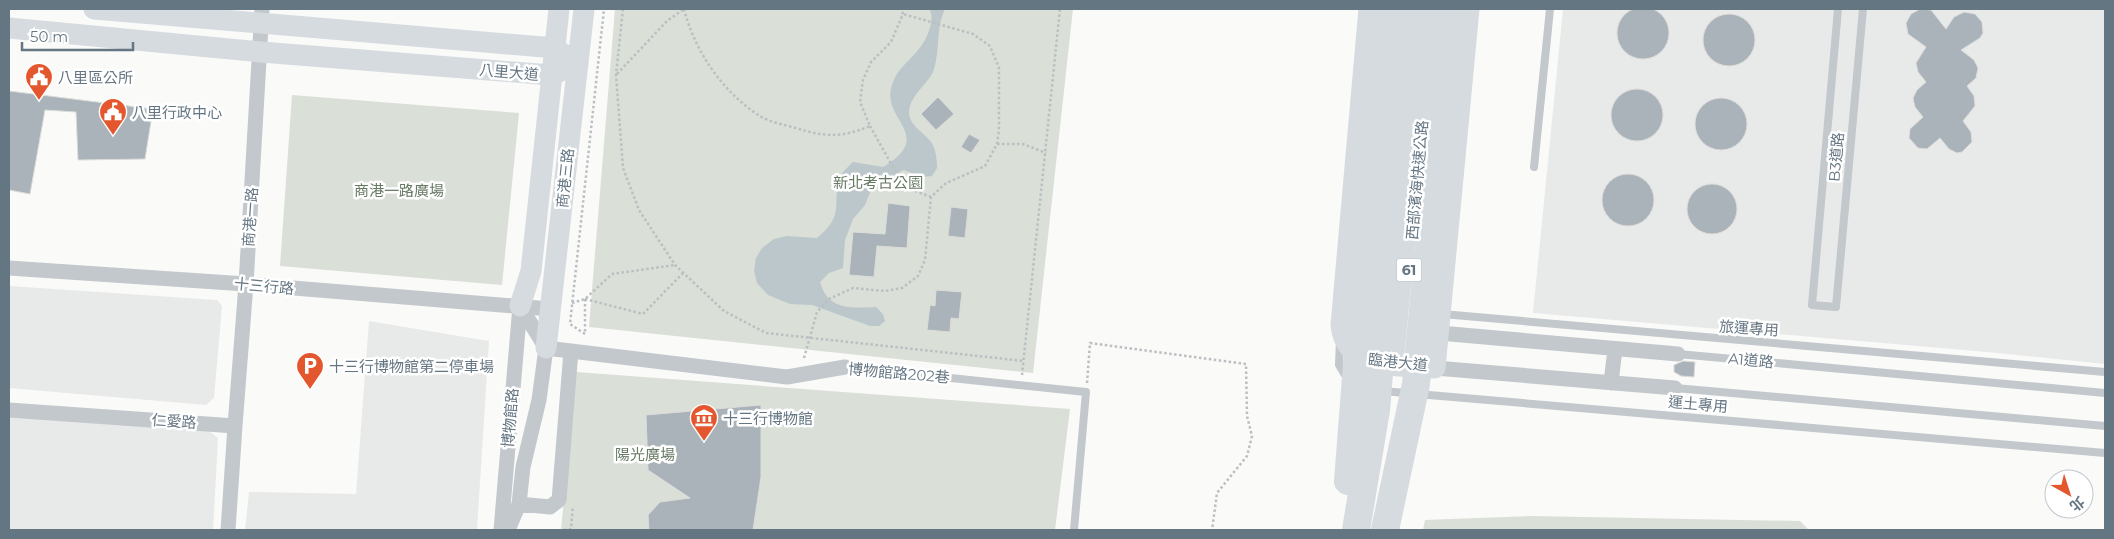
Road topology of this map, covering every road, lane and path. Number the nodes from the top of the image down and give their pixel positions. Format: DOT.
graph roads {
  1 [pos="94,9"];
  2 [pos="559,9"];
  3 [pos="584,9"];
  4 [pos="604,9"];
  5 [pos="623,9"];
  6 [pos="684,9"];
  7 [pos="901,9"];
  8 [pos="1060,9"];
  9 [pos="1369,9"];
  10 [pos="1388,9"];
  11 [pos="1409,9"];
  12 [pos="1418,9"];
  13 [pos="1427,9"];
  14 [pos="1433,9"];
  15 [pos="1451,9"];
  16 [pos="1469,9"];
  17 [pos="1550,9"];
  18 [pos="1838,9"];
  19 [pos="1863,9"];
  20 [pos="903,14"];
  21 [pos="262,16"];
  22 [pos="9,28"];
  23 [pos="555,48"];
  24 [pos="261,52"];
  25 [pos="578,64"];
  26 [pos="552,75"];
  27 [pos="616,75"];
  28 [pos="870,126"];
  29 [pos="996,144"];
  30 [pos="1046,153"];
  31 [pos="1534,167"];
  32 [pos="932,198"];
  33 [pos="675,265"];
  34 [pos="9,268"];
  35 [pos="683,272"];
  36 [pos="246,284"];
  37 [pos="585,300"];
  38 [pos="520,306"];
  39 [pos="550,309"];
  40 [pos="1401,314"];
  41 [pos="1439,323"];
  42 [pos="1341,325"];
  43 [pos="809,337"];
  44 [pos="546,348"];
  45 [pos="1615,349"];
  46 [pos="571,351"];
  47 [pos="1678,354"];
  48 [pos="1024,361"];
  49 [pos="1390,364"];
  50 [pos="844,367"];
  51 [pos="1435,368"];
  52 [pos="2105,372"];
  53 [pos="800,375"];
  54 [pos="1611,383"];
  55 [pos="1021,385"];
  56 [pos="1675,388"];
  57 [pos="1086,392"];
  58 [pos="2105,393"];
  59 [pos="9,410"];
  60 [pos="235,426"];
  61 [pos="2105,426"];
  62 [pos="2105,453"];
  63 [pos="518,504"];
  64 [pos="228,530"];
  65 [pos="500,530"];
  66 [pos="508,530"];
  67 [pos="1074,530"];
  68 [pos="1212,530"];
  69 [pos="1344,530"];
  70 [pos="1356,530"];
  71 [pos="1378,530"];
  72 [pos="1386,530"];
  1 -- 21 [label="street, 八里大道"];
  2 -- 23 [label="street, 商港三路"];
  3 -- 25 [label="street, 商港三路"];
  4 -- 37 [label="path"];
  5 -- 27 [label="path"];
  6 -- 27 [label="path"];
  6 -- 28 [label="path"];
  7 -- 20 [label="path"];
  8 -- 30 [label="path"];
  9 -- 42 [label="street, 臨港大道"];
  10 -- 69 [label="highway"];
  11 -- 70 [label="highway, 西部濱海快速公路 / 61"];
  12 -- 40 [label="street"];
  13 -- 40 [label="street"];
  14 -- 71 [label="highway, 西部濱海快速公路 / 61"];
  15 -- 72 [label="highway"];
  16 -- 41 [label="street, 臨港大道"];
  17 -- 31 [label="lane"];
  18 -- 19 [label="lane, B3道路"];
  20 -- 28 [label="path"];
  20 -- 29 [label="path"];
  21 -- 23 [label="street, 八里大道"];
  21 -- 24 [label="street, 商港一路"];
  22 -- 24 [label="street, 八里大道"];
  23 -- 25 [label="street"];
  23 -- 26 [label="street, 商港三路"];
  24 -- 26 [label="street, 八里大道"];
  24 -- 36 [label="street, 商港一路"];
  25 -- 26 [label="street, 八里大道"];
  25 -- 39 [label="street, 商港三路"];
  26 -- 38 [label="street, 商港三路"];
  27 -- 33 [label="path"];
  28 -- 32 [label="path"];
  29 -- 30 [label="path"];
  29 -- 32 [label="path"];
  30 -- 48 [label="path"];
  32 -- 43 [label="path"];
  33 -- 35 [label="path"];
  33 -- 37 [label="path"];
  34 -- 36 [label="street, 十三行路"];
  35 -- 37 [label="path"];
  35 -- 43 [label="path"];
  36 -- 38 [label="street, 十三行路"];
  36 -- 60 [label="street, 商港一路"];
  38 -- 39 [label="street, 十三行路"];
  38 -- 44 [label="street"];
  38 -- 65 [label="street, 博物館路"];
  39 -- 44 [label="street, 商港三路"];
  40 -- 41 [label="street, A1道路"];
  40 -- 41 [label="lane, 旅運專用"];
  40 -- 49 [label="street"];
  41 -- 45 [label="street, A1道路"];
  41 -- 51 [label="street, 臨港大道"];
  41 -- 52 [label="lane, 旅運專用"];
  42 -- 49 [label="street, 臨港大道"];
  42 -- 62 [label="lane, 運土專用"];
  43 -- 48 [label="path"];
  43 -- 53 [label="path"];
  44 -- 46 [label="street, 博物館路202巷"];
  44 -- 63 [label="street, 博物館路"];
  45 -- 47 [label="street, A1道路"];
  45 -- 54 [label="street"];
  46 -- 53 [label="street, 博物館路202巷"];
  46 -- 63 [label="street"];
  47 -- 58 [label="lane, A1道路"];
  48 -- 55 [label="path"];
  49 -- 51 [label="street, 臨港大道"];
  50 -- 53 [label="street, 博物館路202巷"];
  50 -- 55 [label="lane, 博物館路202巷"];
  51 -- 54 [label="street"];
  54 -- 56 [label="street"];
  55 -- 57 [label="lane, 博物館路202巷"];
  56 -- 61 [label="lane"];
  57 -- 67 [label="lane"];
  57 -- 68 [label="path"];
  59 -- 60 [label="street, 仁愛路"];
  60 -- 64 [label="street"];
  63 -- 66 [label="street, 博物館路"];
}
